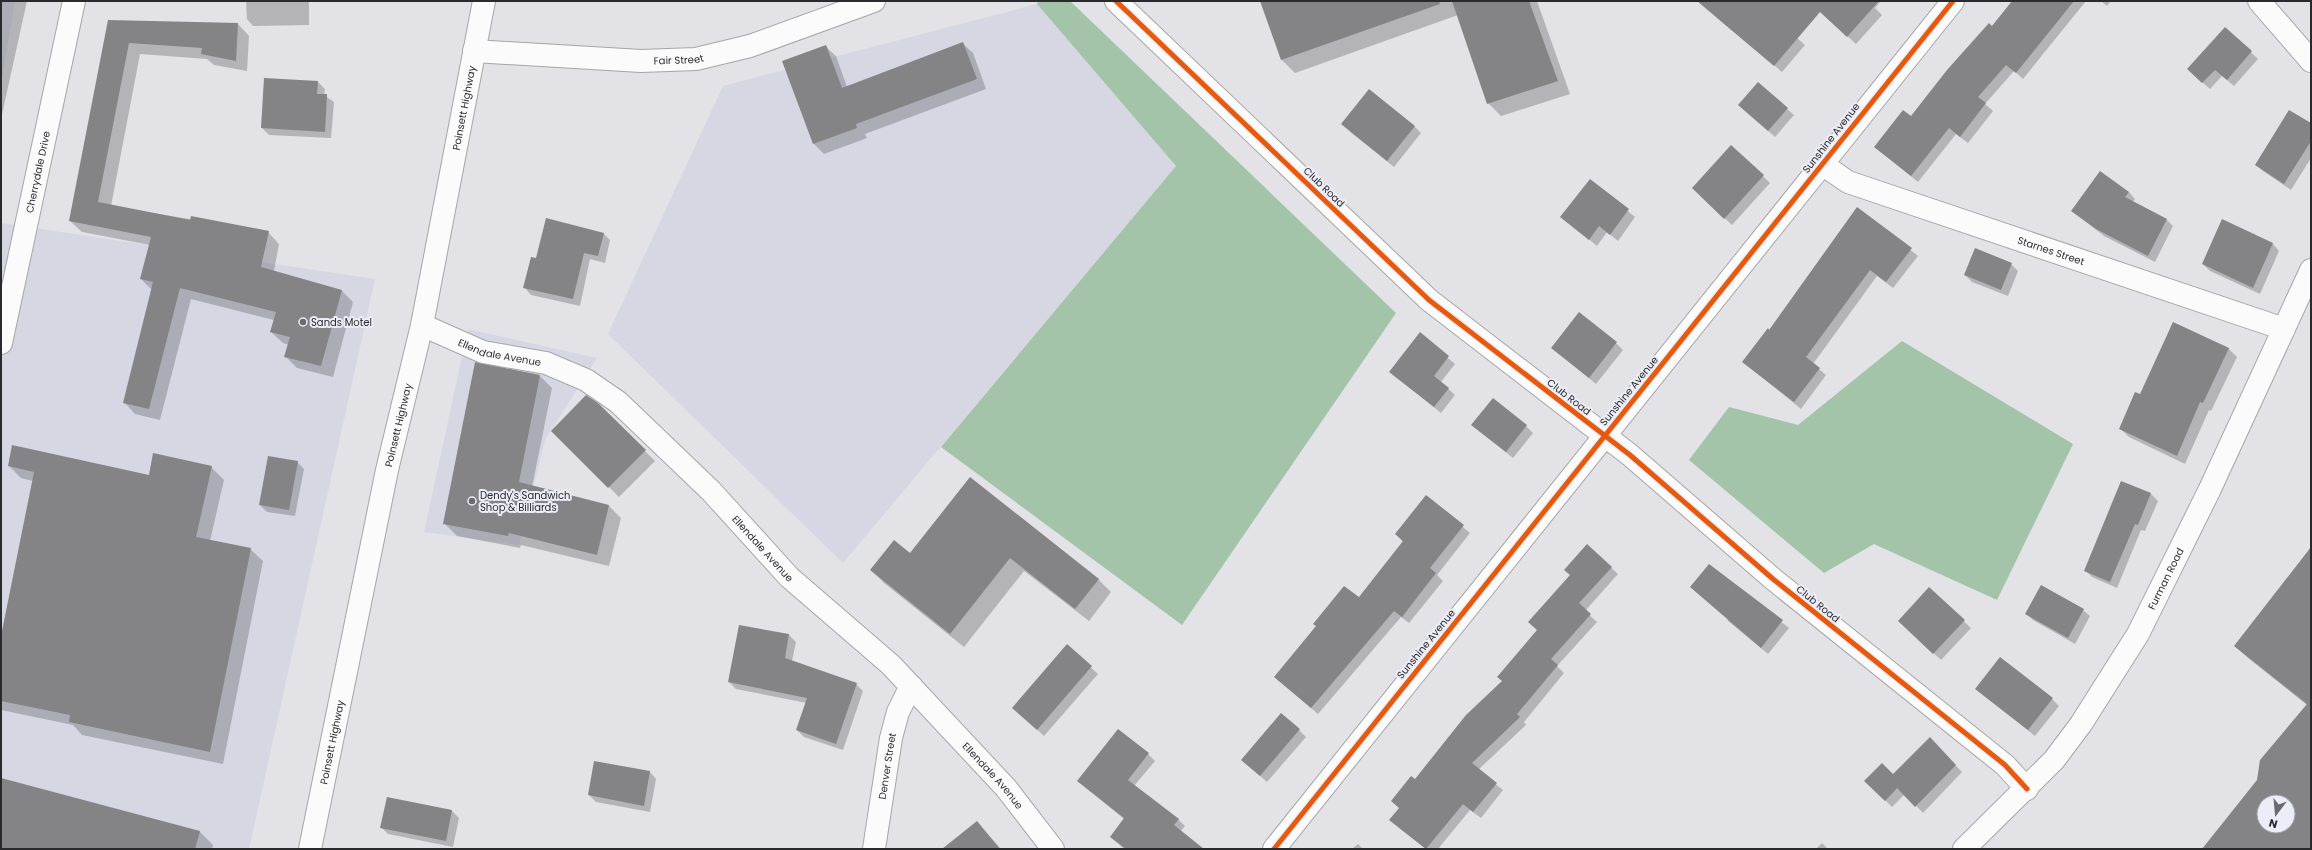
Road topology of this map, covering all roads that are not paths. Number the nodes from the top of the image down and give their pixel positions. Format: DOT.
graph roads {
  1 [pos="74,1"];
  2 [pos="484,1"];
  3 [pos="874,1"];
  4 [pos="1116,1"];
  5 [pos="1953,1"];
  6 [pos="2259,1"];
  7 [pos="474,51"];
  8 [pos="2311,61"];
  9 [pos="1822,164"];
  10 [pos="2311,270"];
  11 [pos="422,325"];
  12 [pos="2284,329"];
  13 [pos="1,343"];
  14 [pos="1604,436"];
  15 [pos="911,686"];
  16 [pos="2027,788"];
  17 [pos="310,849"];
  18 [pos="874,849"];
  19 [pos="1053,849"];
  20 [pos="1274,849"];
  21 [pos="1964,849"];
  1 -- 13 [label="main road, Cherrydale Drive"];
  2 -- 7 [label="main road, Poinsett Highway"];
  3 -- 7 [label="main road, Fair Street"];
  4 -- 14 [label="main road, Club Road"];
  5 -- 9 [label="main road, Sunshine Avenue"];
  6 -- 8 [label="main road"];
  7 -- 11 [label="main road, Poinsett Highway"];
  9 -- 12 [label="main road, Starnes Street"];
  9 -- 14 [label="main road, Sunshine Avenue"];
  10 -- 12 [label="main road, Furman Road"];
  11 -- 15 [label="main road, Ellendale Avenue"];
  11 -- 17 [label="main road, Poinsett Highway"];
  12 -- 16 [label="main road, Furman Road"];
  14 -- 16 [label="main road, Club Road"];
  14 -- 20 [label="main road, Sunshine Avenue"];
  15 -- 18 [label="main road, Denver Street"];
  15 -- 19 [label="main road, Ellendale Avenue"];
  16 -- 21 [label="main road, Furman Road"];
}
